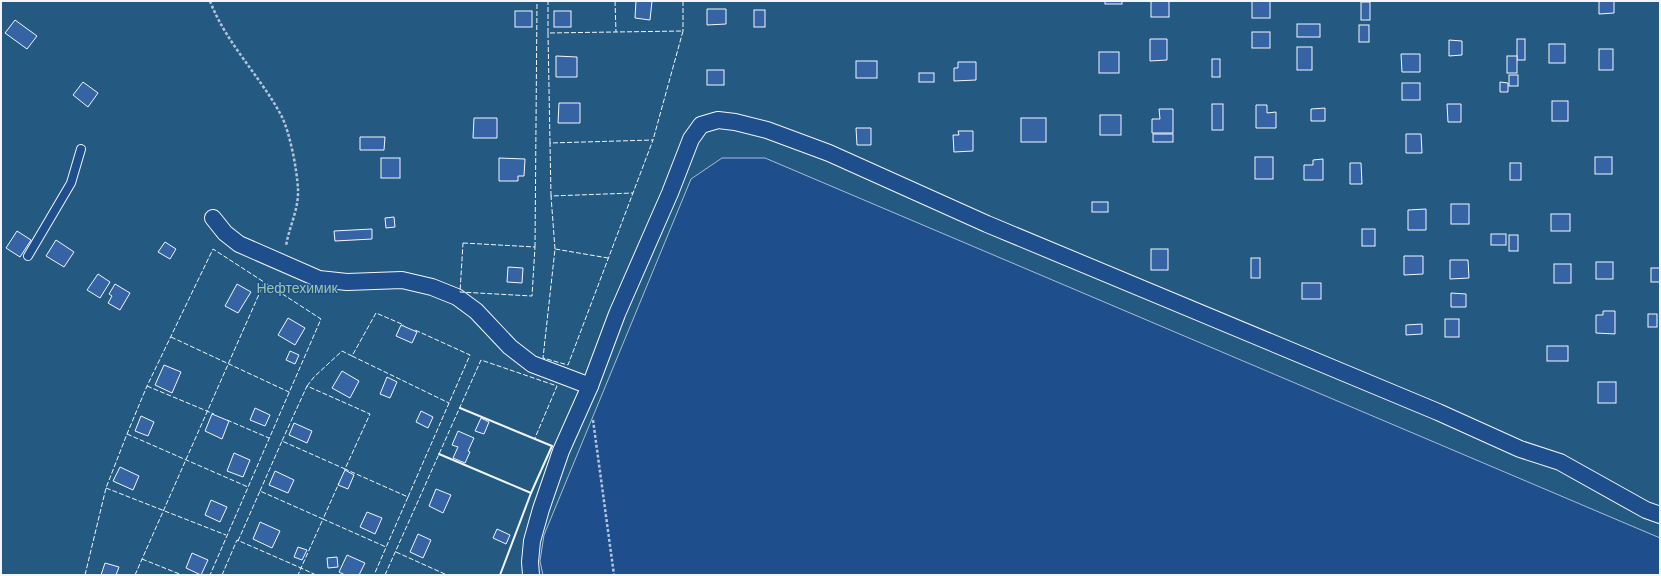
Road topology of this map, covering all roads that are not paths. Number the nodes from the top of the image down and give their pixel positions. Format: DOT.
graph roads {
  1 [pos="81,149"];
  2 [pos="213,218"];
  3 [pos="28,256"];
  4 [pos="590,386"];
  5 [pos="1660,515"];
  6 [pos="531,575"];
  1 -- 3 [label="lane"];
  2 -- 4 [label="street"];
  4 -- 5 [label="street"];
  4 -- 6 [label="street"];
}
